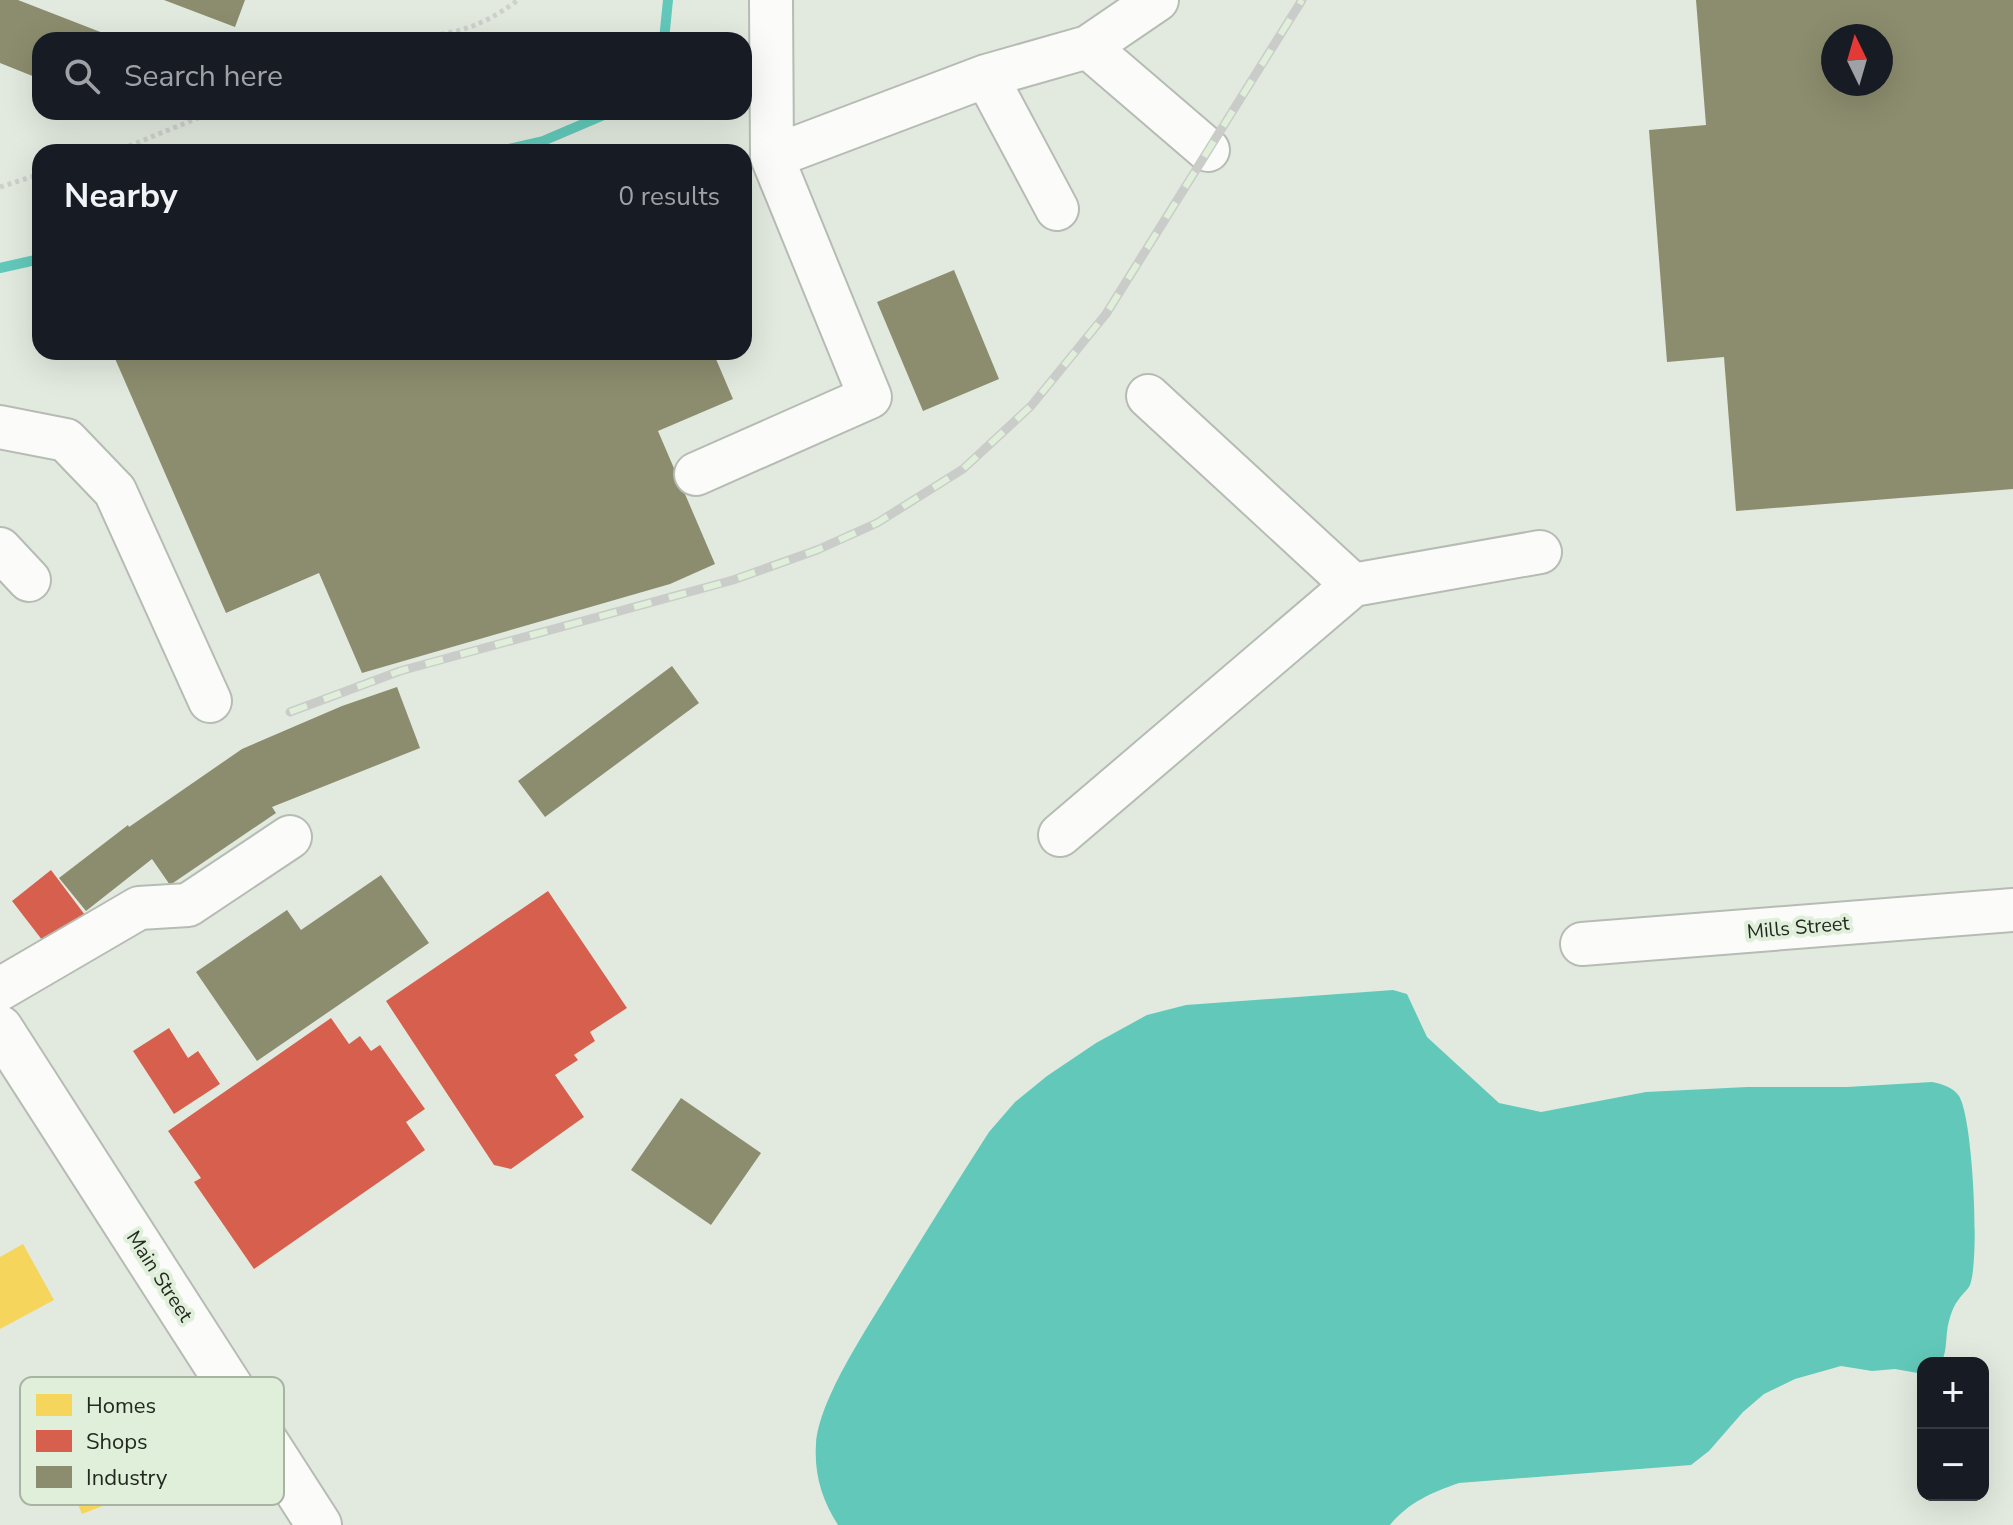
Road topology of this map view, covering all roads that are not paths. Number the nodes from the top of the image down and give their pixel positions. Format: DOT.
graph roads {
  1 [pos="771,0"];
  2 [pos="1157,0"];
  3 [pos="1088,47"];
  4 [pos="986,76"];
  5 [pos="1208,150"];
  6 [pos="772,157"];
  7 [pos="1057,209"];
  8 [pos="1148,396"];
  9 [pos="0,427"];
  10 [pos="696,474"];
  11 [pos="0,549"];
  12 [pos="1540,552"];
  13 [pos="29,580"];
  14 [pos="1353,585"];
  15 [pos="210,701"];
  16 [pos="1060,835"];
  17 [pos="290,837"];
  18 [pos="2013,910"];
  19 [pos="1582,944"];
  20 [pos="0,989"];
  21 [pos="0,1028"];
  22 [pos="224,1377"];
  23 [pos="284,1470"];
  24 [pos="319,1525"];
  1 -- 6 [label="street"];
  2 -- 3 [label="street"];
  3 -- 4 [label="street"];
  3 -- 5 [label="street"];
  4 -- 6 [label="street"];
  4 -- 7 [label="street"];
  6 -- 10 [label="street"];
  8 -- 14 [label="street"];
  9 -- 15 [label="street"];
  11 -- 13 [label="street"];
  12 -- 14 [label="street"];
  14 -- 16 [label="street"];
  17 -- 20 [label="street"];
  18 -- 19 [label="street, Mills Street"];
  21 -- 22 [label="main road, Main Street"];
  23 -- 24 [label="main road, Main Street"];
}
